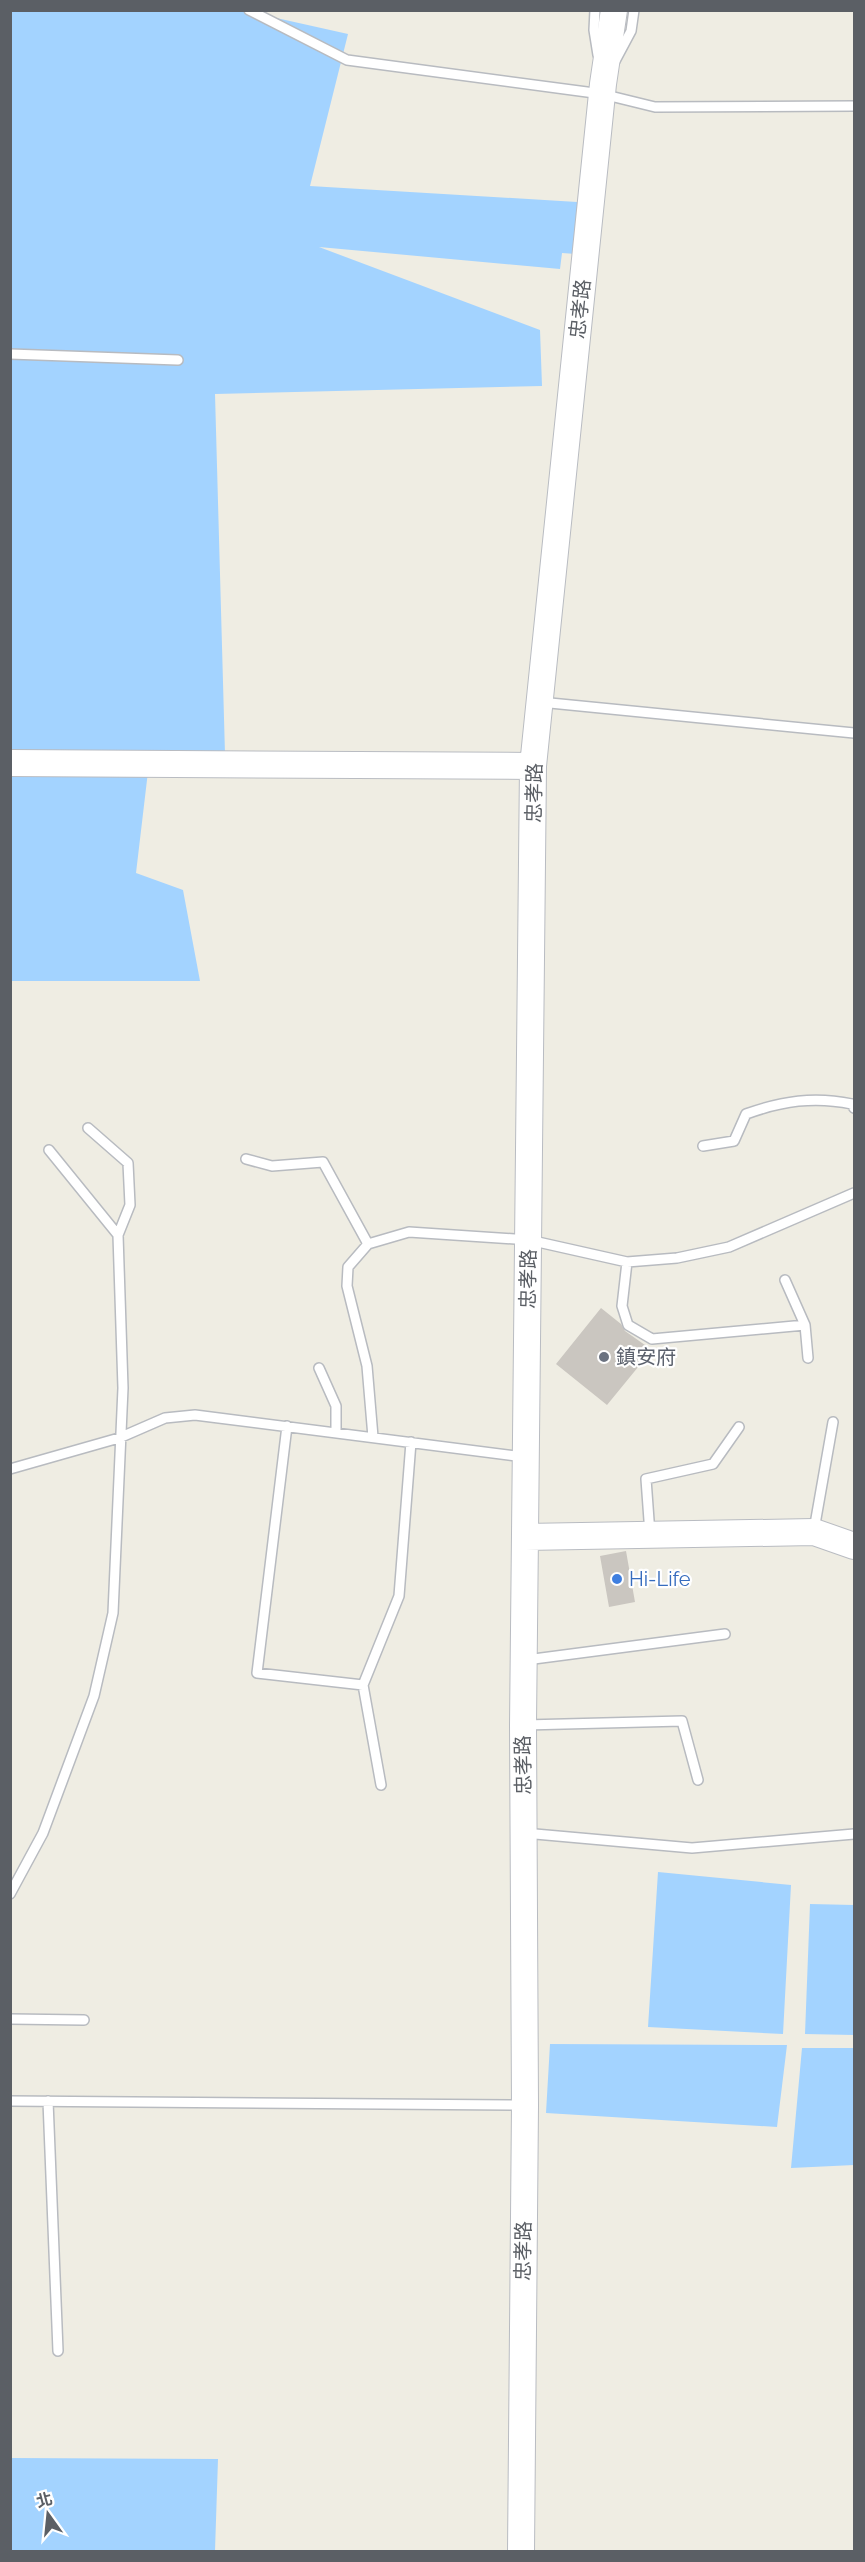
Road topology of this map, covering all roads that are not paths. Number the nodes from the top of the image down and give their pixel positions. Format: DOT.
graph roads {
  1 [pos="249,10"];
  2 [pos="595,10"];
  3 [pos="614,10"];
  4 [pos="634,10"];
  5 [pos="603,89"];
  6 [pos="855,106"];
  7 [pos="10,354"];
  8 [pos="178,360"];
  9 [pos="539,702"];
  10 [pos="855,733"];
  11 [pos="10,763"];
  12 [pos="533,766"];
  13 [pos="855,1108"];
  14 [pos="88,1128"];
  15 [pos="703,1146"];
  16 [pos="49,1150"];
  17 [pos="246,1159"];
  18 [pos="855,1193"];
  19 [pos="118,1234"];
  20 [pos="529,1240"];
  21 [pos="368,1244"];
  22 [pos="627,1262"];
  23 [pos="785,1281"];
  24 [pos="805,1325"];
  25 [pos="808,1358"];
  26 [pos="319,1368"];
  27 [pos="833,1422"];
  28 [pos="287,1426"];
  29 [pos="740,1427"];
  30 [pos="336,1432"];
  31 [pos="372,1437"];
  32 [pos="119,1438"];
  33 [pos="411,1442"];
  34 [pos="526,1458"];
  35 [pos="10,1470"];
  36 [pos="814,1532"];
  37 [pos="650,1534"];
  38 [pos="525,1537"];
  39 [pos="855,1546"];
  40 [pos="725,1634"];
  41 [pos="524,1660"];
  42 [pos="363,1685"];
  43 [pos="523,1725"];
  44 [pos="698,1780"];
  45 [pos="381,1785"];
  46 [pos="525,1833"];
  47 [pos="855,1834"];
  48 [pos="10,1894"];
  49 [pos="10,2019"];
  50 [pos="84,2020"];
  51 [pos="10,2101"];
  52 [pos="48,2101"];
  53 [pos="525,2105"];
  54 [pos="58,2351"];
  55 [pos="521,2552"];
  1 -- 5 [label="lane"];
  2 -- 5 [label="lane"];
  3 -- 5 [label="street, 忠孝路"];
  4 -- 5 [label="lane"];
  5 -- 6 [label="lane"];
  5 -- 9 [label="street, 忠孝路"];
  7 -- 8 [label="lane"];
  9 -- 10 [label="lane"];
  9 -- 12 [label="street, 忠孝路"];
  11 -- 12 [label="street"];
  12 -- 20 [label="street, 忠孝路"];
  13 -- 15 [label="lane"];
  14 -- 19 [label="lane"];
  16 -- 19 [label="lane"];
  17 -- 21 [label="lane"];
  18 -- 22 [label="lane"];
  19 -- 32 [label="lane"];
  20 -- 21 [label="lane"];
  20 -- 22 [label="lane"];
  20 -- 34 [label="street, 忠孝路"];
  21 -- 31 [label="lane"];
  22 -- 24 [label="lane"];
  23 -- 24 [label="lane"];
  24 -- 25 [label="lane"];
  26 -- 30 [label="lane"];
  27 -- 36 [label="lane"];
  28 -- 30 [label="lane"];
  28 -- 32 [label="lane"];
  28 -- 42 [label="lane"];
  29 -- 37 [label="lane"];
  30 -- 31 [label="lane"];
  31 -- 33 [label="lane"];
  32 -- 35 [label="lane"];
  32 -- 48 [label="lane"];
  33 -- 34 [label="lane"];
  33 -- 42 [label="lane"];
  34 -- 38 [label="street, 忠孝路"];
  36 -- 37 [label="street"];
  36 -- 39 [label="street"];
  37 -- 38 [label="street"];
  38 -- 41 [label="street, 忠孝路"];
  40 -- 41 [label="lane"];
  41 -- 43 [label="street, 忠孝路"];
  42 -- 45 [label="lane"];
  43 -- 44 [label="lane"];
  43 -- 46 [label="street, 忠孝路"];
  46 -- 47 [label="lane"];
  46 -- 53 [label="street, 忠孝路"];
  49 -- 50 [label="lane"];
  51 -- 52 [label="lane"];
  52 -- 53 [label="lane"];
  52 -- 54 [label="lane"];
  53 -- 55 [label="street, 忠孝路"];
}
